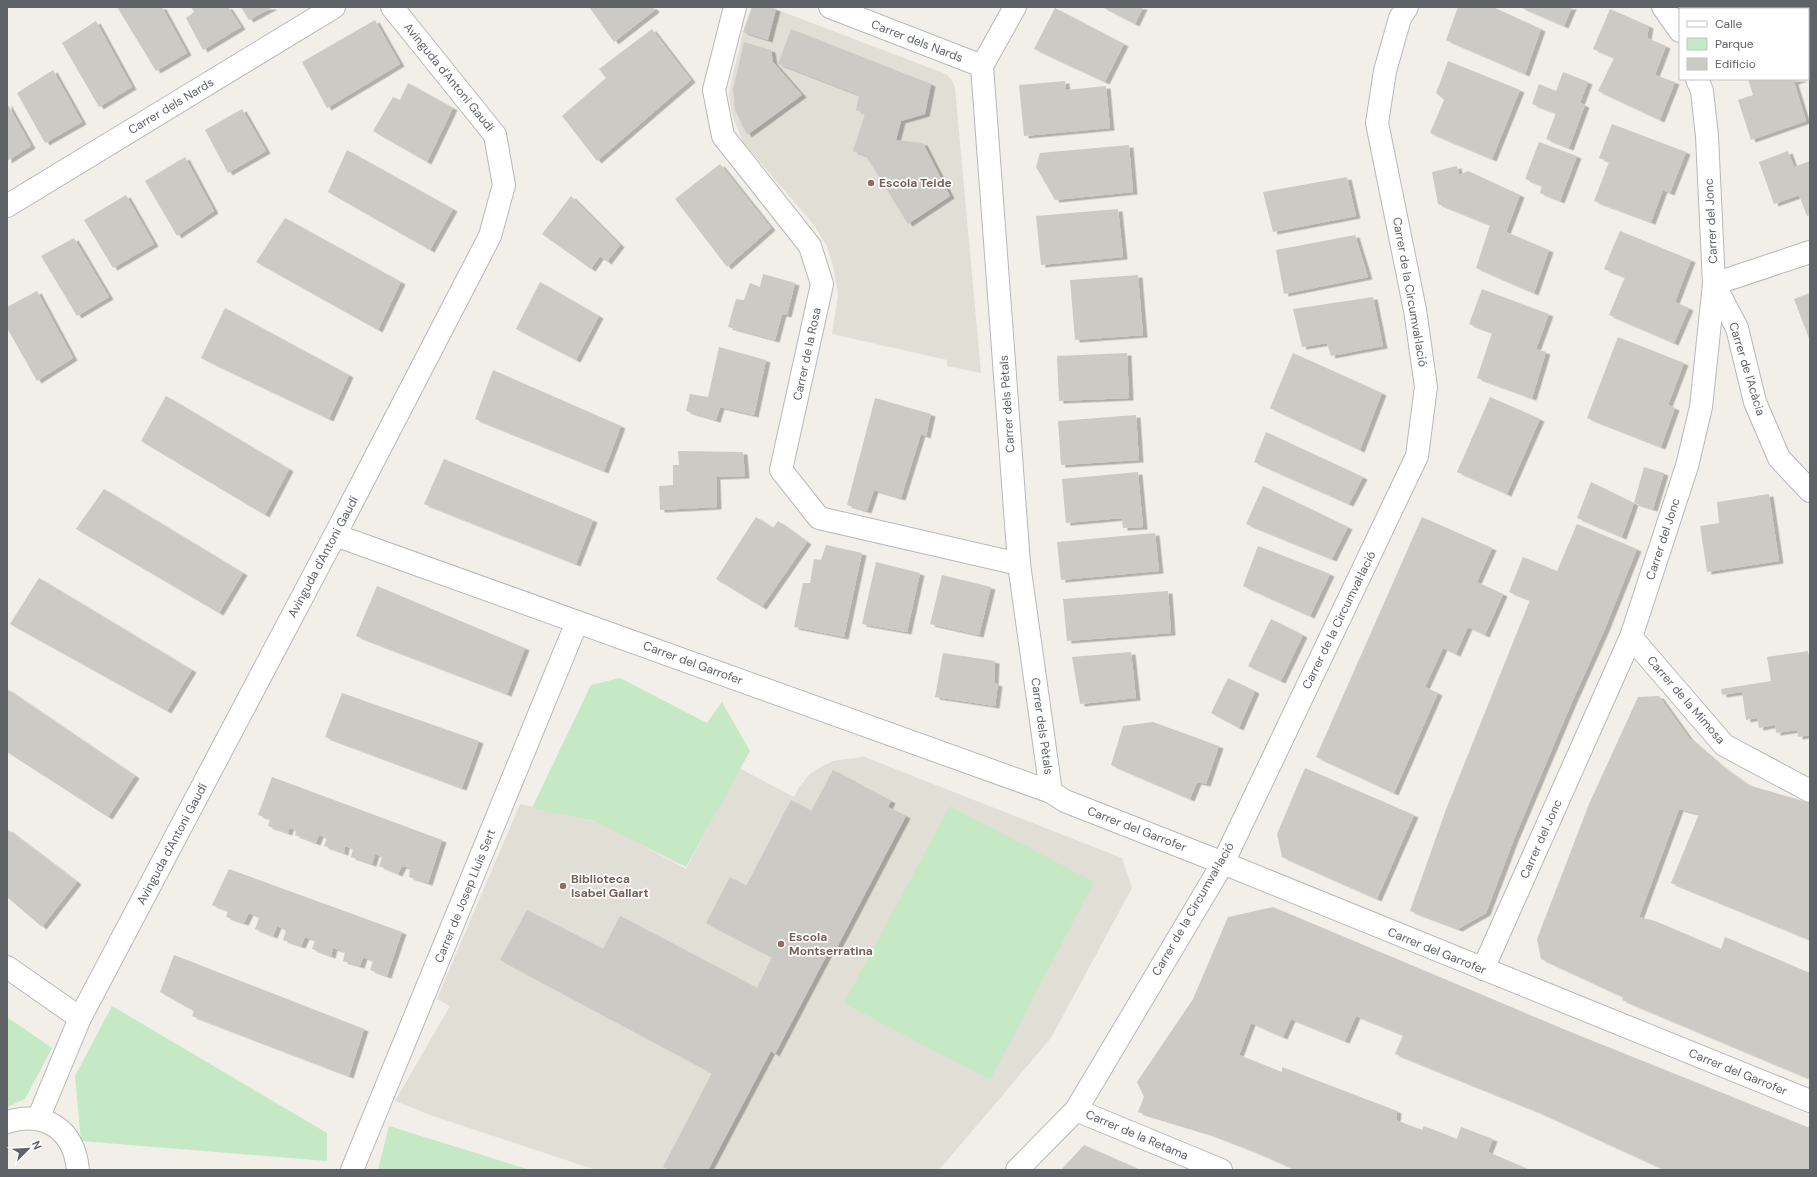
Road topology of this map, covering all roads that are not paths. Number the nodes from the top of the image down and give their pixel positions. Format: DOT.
graph roads {
  1 [pos="334,7"];
  2 [pos="392,7"];
  3 [pos="735,7"];
  4 [pos="830,7"];
  5 [pos="1015,7"];
  6 [pos="1407,7"];
  7 [pos="1663,7"];
  8 [pos="1679,30"];
  9 [pos="982,66"];
  10 [pos="1697,80"];
  11 [pos="7,206"];
  12 [pos="1810,252"];
  13 [pos="1714,284"];
  14 [pos="1810,491"];
  15 [pos="335,535"];
  16 [pos="1019,564"];
  17 [pos="578,622"];
  18 [pos="1631,637"];
  19 [pos="1810,791"];
  20 [pos="1058,796"];
  21 [pos="1223,863"];
  22 [pos="7,966"];
  23 [pos="1483,969"];
  24 [pos="80,1018"];
  25 [pos="1810,1101"];
  26 [pos="1076,1110"];
  27 [pos="38,1119"];
  28 [pos="7,1122"];
  29 [pos="81,1170"];
  30 [pos="352,1170"];
  31 [pos="1017,1170"];
  32 [pos="1221,1170"];
  1 -- 11 [label="street, Carrer dels Nards"];
  2 -- 15 [label="street, Avinguda d'Antoni Gaudí"];
  3 -- 16 [label="street, Carrer de la Rosa"];
  4 -- 9 [label="street, Carrer dels Nards"];
  5 -- 9 [label="street"];
  6 -- 21 [label="street, Carrer de la Circumval·lació"];
  7 -- 8 [label="street"];
  9 -- 16 [label="street, Carrer dels Pètals"];
  10 -- 13 [label="street, Carrer del Jonc"];
  12 -- 13 [label="street"];
  13 -- 14 [label="street, Carrer de l'Acàcia"];
  13 -- 18 [label="street, Carrer del Jonc"];
  15 -- 17 [label="street, Carrer del Garrofer"];
  15 -- 24 [label="street, Avinguda d'Antoni Gaudí"];
  16 -- 20 [label="street, Carrer dels Pètals"];
  17 -- 20 [label="street, Carrer del Garrofer"];
  17 -- 30 [label="street, Carrer de Josep Lluís Sert"];
  18 -- 19 [label="street, Carrer de la Mimosa"];
  18 -- 23 [label="street, Carrer del Jonc"];
  20 -- 21 [label="street, Carrer del Garrofer"];
  21 -- 23 [label="street, Carrer del Garrofer"];
  21 -- 26 [label="street, Carrer de la Circumval·lació"];
  22 -- 24 [label="street"];
  23 -- 25 [label="street, Carrer del Garrofer"];
  24 -- 27 [label="street, Avinguda d'Antoni Gaudí"];
  26 -- 31 [label="street, Carrer de la Circumval·lació"];
  26 -- 32 [label="street, Carrer de la Retama"];
  27 -- 28 [label="street"];
  27 -- 29 [label="street"];
}
